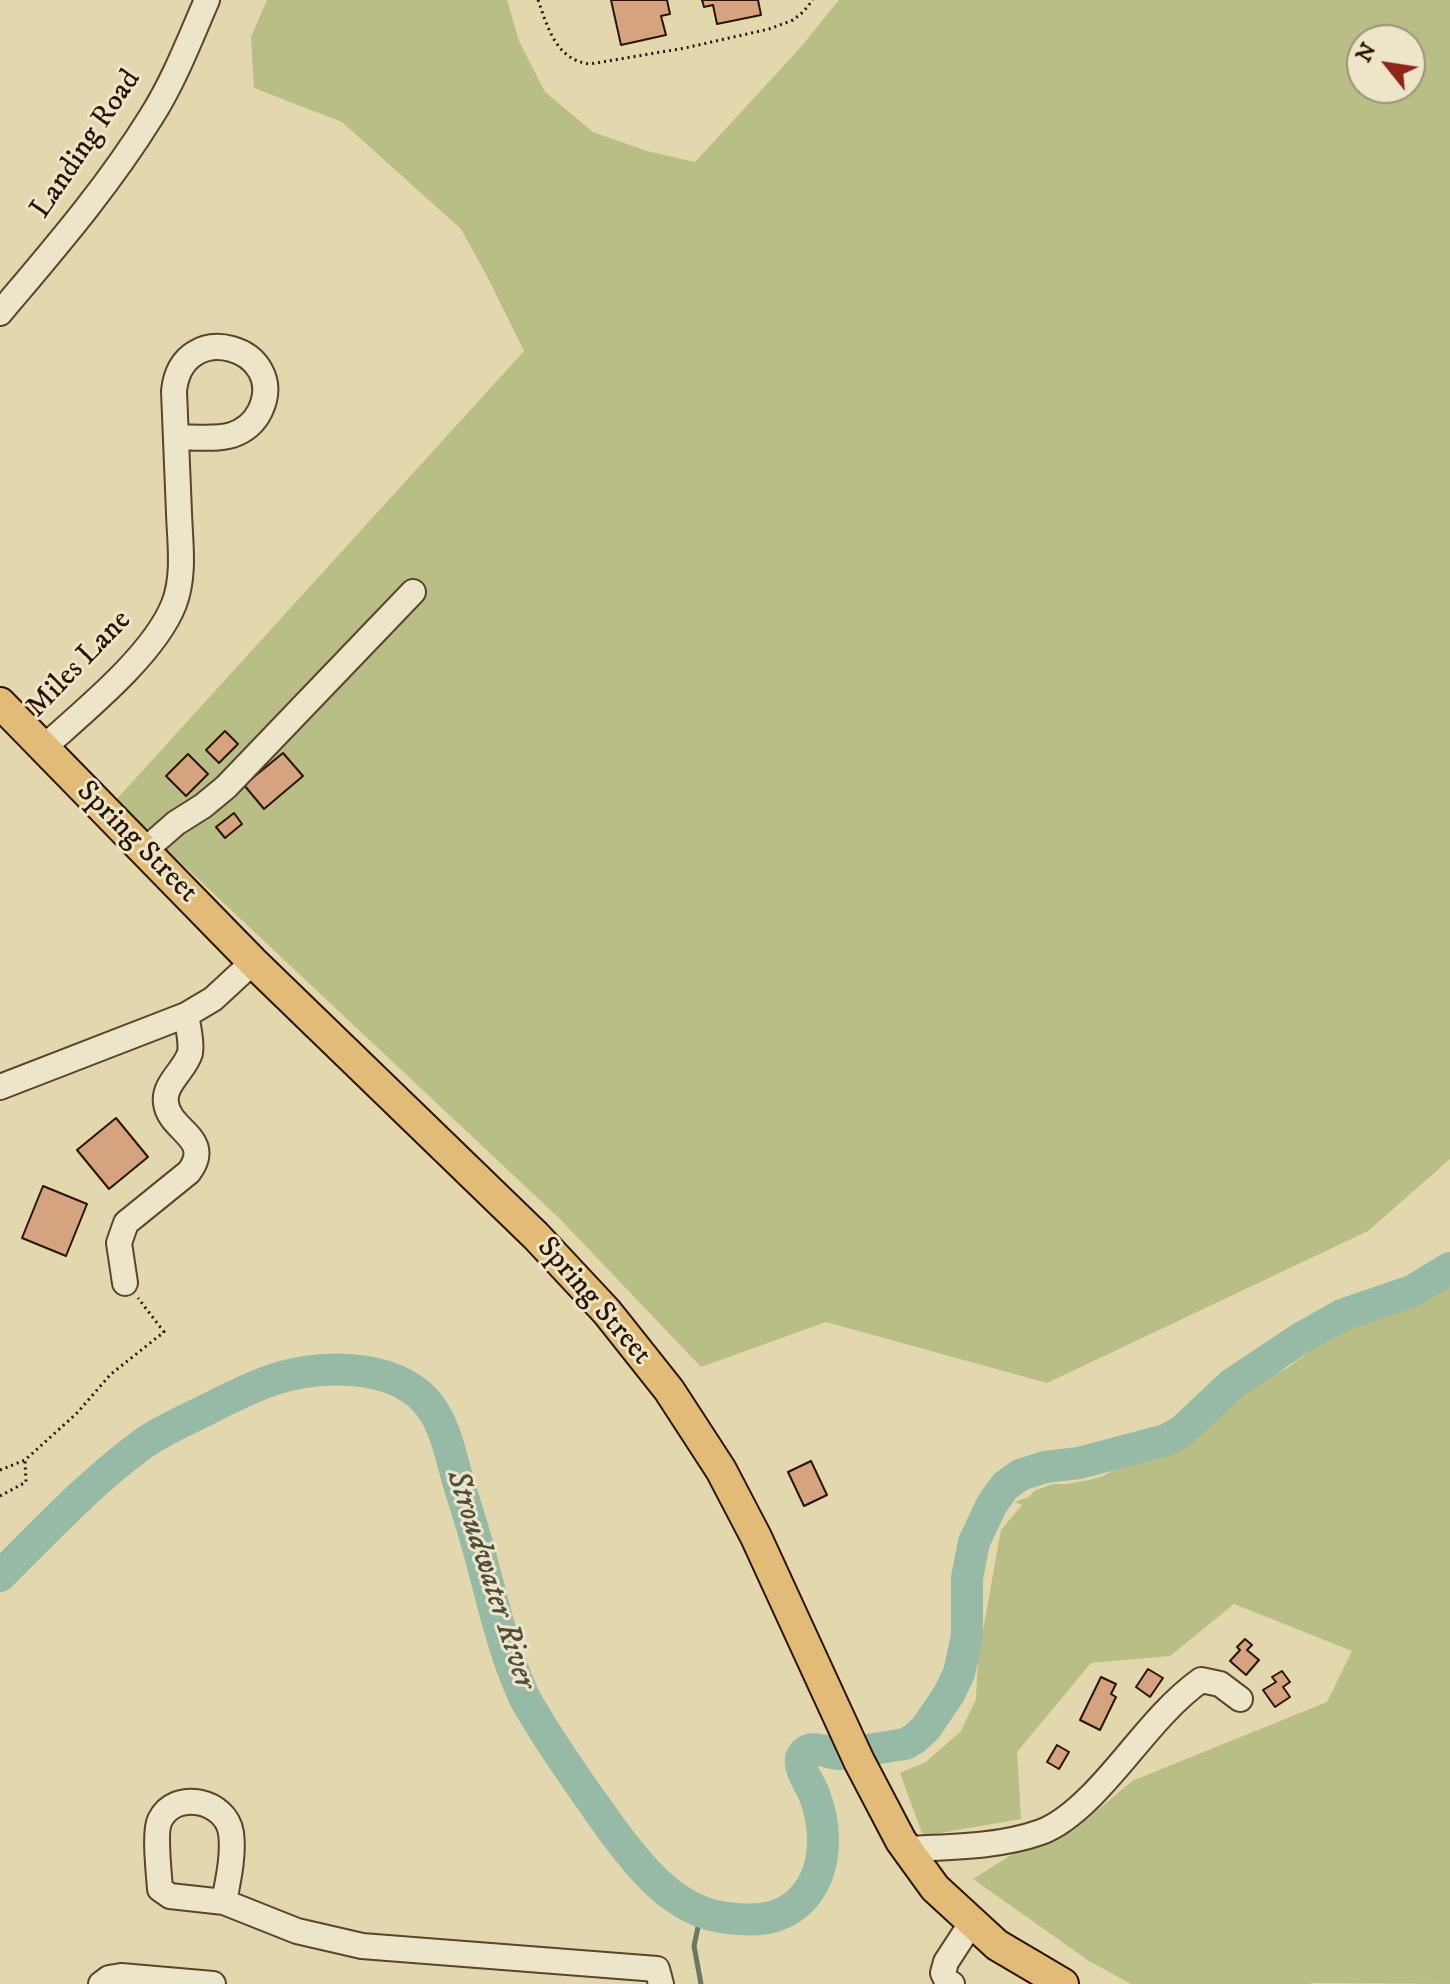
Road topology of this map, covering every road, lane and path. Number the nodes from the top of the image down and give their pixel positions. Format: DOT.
graph roads {
  1 [pos="207,0"];
  2 [pos="538,0"];
  3 [pos="813,0"];
  4 [pos="0,313"];
  5 [pos="176,437"];
  6 [pos="413,592"];
  7 [pos="0,703"];
  8 [pos="43,748"];
  9 [pos="144,851"];
  10 [pos="253,962"];
  11 [pos="186,1015"];
  12 [pos="0,1087"];
  13 [pos="125,1283"];
  14 [pos="25,1460"];
  15 [pos="0,1470"];
  16 [pos="0,1496"];
  17 [pos="1240,1699"];
  18 [pos="907,1849"];
  19 [pos="224,1902"];
  20 [pos="972,1922"];
  21 [pos="659,1976"];
  22 [pos="1052,1981"];
  23 [pos="101,1984"];
  24 [pos="213,1984"];
  25 [pos="952,1984"];
  1 -- 4 [label="street, Landing Road"];
  2 -- 3 [label="path"];
  5 -- 5 [label="street, Miles Lane"];
  5 -- 8 [label="street, Miles Lane"];
  6 -- 9 [label="street"];
  7 -- 8 [label="main road, Spring Street"];
  8 -- 9 [label="main road, Spring Street"];
  9 -- 10 [label="main road, Spring Street"];
  10 -- 11 [label="street"];
  10 -- 18 [label="main road, Spring Street"];
  11 -- 12 [label="street"];
  11 -- 13 [label="street"];
  13 -- 14 [label="path"];
  14 -- 15 [label="path"];
  14 -- 16 [label="path"];
  17 -- 18 [label="street"];
  18 -- 20 [label="main road, Spring Street"];
  19 -- 21 [label="street"];
  20 -- 22 [label="main road, Spring Street"];
  20 -- 25 [label="street"];
  23 -- 24 [label="street"];
}
